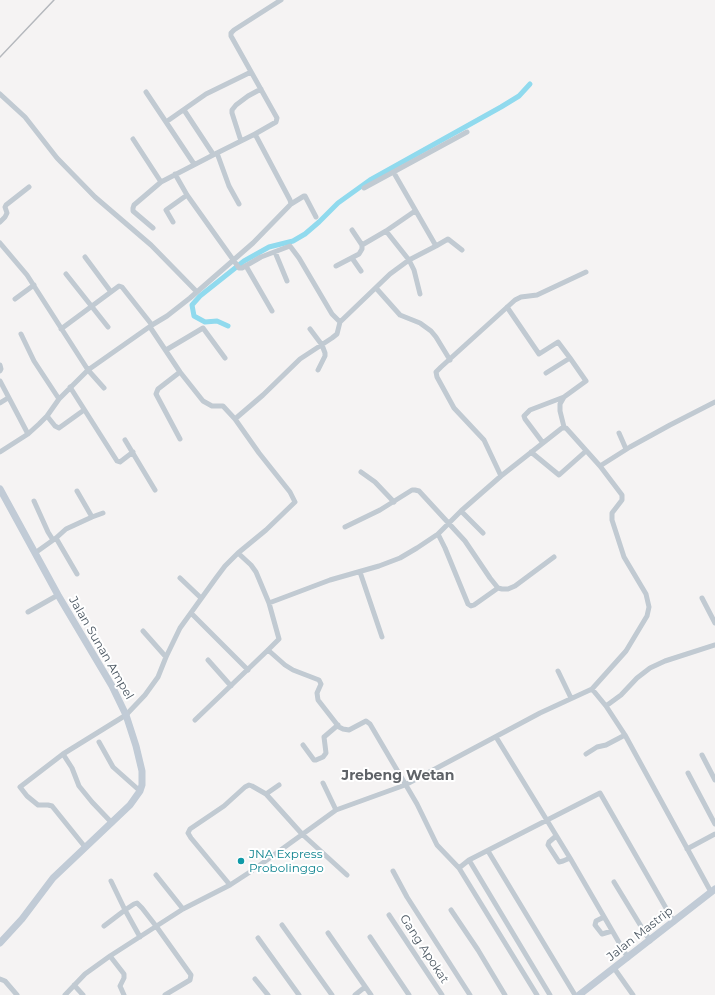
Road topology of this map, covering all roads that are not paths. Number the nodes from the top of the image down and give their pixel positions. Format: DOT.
graph roads {
  1 [pos="281,0"];
  2 [pos="251,72"];
  3 [pos="261,89"];
  4 [pos="146,92"];
  5 [pos="0,94"];
  6 [pos="184,110"];
  7 [pos="166,122"];
  8 [pos="467,132"];
  9 [pos="255,134"];
  10 [pos="133,139"];
  11 [pos="241,141"];
  12 [pos="215,153"];
  13 [pos="194,164"];
  14 [pos="394,172"];
  15 [pos="175,174"];
  16 [pos="161,182"];
  17 [pos="28,187"];
  18 [pos="364,188"];
  19 [pos="187,195"];
  20 [pos="239,204"];
  21 [pos="291,204"];
  22 [pos="415,211"];
  23 [pos="316,217"];
  24 [pos="0,222"];
  25 [pos="173,222"];
  26 [pos="153,228"];
  27 [pos="352,230"];
  28 [pos="386,231"];
  29 [pos="0,245"];
  30 [pos="362,246"];
  31 [pos="436,246"];
  32 [pos="462,250"];
  33 [pos="275,252"];
  34 [pos="85,257"];
  35 [pos="352,258"];
  36 [pos="409,260"];
  37 [pos="234,261"];
  38 [pos="246,266"];
  39 [pos="336,266"];
  40 [pos="361,271"];
  41 [pos="586,272"];
  42 [pos="66,274"];
  43 [pos="287,281"];
  44 [pos="34,285"];
  45 [pos="376,288"];
  46 [pos="111,292"];
  47 [pos="197,292"];
  48 [pos="420,294"];
  49 [pos="15,299"];
  50 [pos="92,307"];
  51 [pos="507,307"];
  52 [pos="272,312"];
  53 [pos="340,322"];
  54 [pos="151,326"];
  55 [pos="108,327"];
  56 [pos="61,329"];
  57 [pos="310,329"];
  58 [pos="21,334"];
  59 [pos="322,345"];
  60 [pos="166,350"];
  61 [pos="225,358"];
  62 [pos="570,358"];
  63 [pos="450,360"];
  64 [pos="0,365"];
  65 [pos="88,370"];
  66 [pos="318,370"];
  67 [pos="0,371"];
  68 [pos="180,372"];
  69 [pos="546,373"];
  70 [pos="0,381"];
  71 [pos="70,387"];
  72 [pos="104,388"];
  73 [pos="564,397"];
  74 [pos="8,398"];
  75 [pos="59,399"];
  76 [pos="715,402"];
  77 [pos="0,403"];
  78 [pos="84,410"];
  79 [pos="47,416"];
  80 [pos="235,419"];
  81 [pos="564,427"];
  82 [pos="619,433"];
  83 [pos="28,434"];
  84 [pos="180,439"];
  85 [pos="125,440"];
  86 [pos="543,443"];
  87 [pos="626,449"];
  88 [pos="586,451"];
  89 [pos="0,452"];
  90 [pos="133,452"];
  91 [pos="531,452"];
  92 [pos="600,466"];
  93 [pos="361,472"];
  94 [pos="500,476"];
  95 [pos="0,489"];
  96 [pos="155,490"];
  97 [pos="77,491"];
  98 [pos="34,500"];
  99 [pos="394,502"];
  100 [pos="461,511"];
  101 [pos="103,513"];
  102 [pos="92,517"];
  103 [pos="449,523"];
  104 [pos="345,527"];
  105 [pos="438,534"];
  106 [pos="483,534"];
  107 [pos="55,539"];
  108 [pos="35,552"];
  109 [pos="239,554"];
  110 [pos="554,557"];
  111 [pos="360,572"];
  112 [pos="77,574"];
  113 [pos="180,578"];
  114 [pos="498,588"];
  115 [pos="58,595"];
  116 [pos="201,598"];
  117 [pos="702,598"];
  118 [pos="269,602"];
  119 [pos="28,612"];
  120 [pos="192,614"];
  121 [pos="715,624"];
  122 [pos="143,631"];
  123 [pos="382,637"];
  124 [pos="715,645"];
  125 [pos="268,650"];
  126 [pos="166,657"];
  127 [pos="208,660"];
  128 [pos="248,670"];
  129 [pos="558,671"];
  130 [pos="231,686"];
  131 [pos="595,692"];
  132 [pos="572,698"];
  133 [pos="606,706"];
  134 [pos="126,715"];
  135 [pos="195,720"];
  136 [pos="338,725"];
  137 [pos="625,735"];
  138 [pos="496,737"];
  139 [pos="99,742"];
  140 [pos="303,745"];
  141 [pos="64,754"];
  142 [pos="586,754"];
  143 [pos="702,755"];
  144 [pos="688,773"];
  145 [pos="715,780"];
  146 [pos="322,784"];
  147 [pos="279,785"];
  148 [pos="406,785"];
  149 [pos="140,791"];
  150 [pos="266,794"];
  151 [pos="336,810"];
  152 [pos="547,821"];
  153 [pos="112,823"];
  154 [pos="715,824"];
  155 [pos="302,834"];
  156 [pos="715,834"];
  157 [pos="556,836"];
  158 [pos="85,847"];
  159 [pos="687,849"];
  160 [pos="488,851"];
  161 [pos="570,858"];
  162 [pos="469,860"];
  163 [pos="459,868"];
  164 [pos="393,871"];
  165 [pos="156,875"];
  166 [pos="347,875"];
  167 [pos="111,881"];
  168 [pos="614,882"];
  169 [pos="230,884"];
  170 [pos="713,890"];
  171 [pos="183,909"];
  172 [pos="125,910"];
  173 [pos="451,910"];
  174 [pos="390,915"];
  175 [pos="604,917"];
  176 [pos="674,922"];
  177 [pos="282,925"];
  178 [pos="104,926"];
  179 [pos="156,926"];
  180 [pos="612,931"];
  181 [pos="328,934"];
  182 [pos="140,937"];
  183 [pos="370,937"];
  184 [pos="258,938"];
  185 [pos="650,941"];
  186 [pos="0,943"];
  187 [pos="110,956"];
  188 [pos="628,958"];
  189 [pos="614,968"];
  190 [pos="0,979"];
  191 [pos="255,979"];
  192 [pos="74,985"];
  193 [pos="365,987"];
  194 [pos="16,995"];
  195 [pos="65,995"];
  196 [pos="83,995"];
  197 [pos="124,995"];
  198 [pos="165,995"];
  199 [pos="268,995"];
  200 [pos="299,995"];
  201 [pos="332,995"];
  202 [pos="354,995"];
  203 [pos="371,995"];
  204 [pos="409,995"];
  205 [pos="442,995"];
  206 [pos="470,995"];
  207 [pos="505,995"];
  208 [pos="537,995"];
  209 [pos="550,995"];
  210 [pos="575,995"];
  211 [pos="579,995"];
  212 [pos="633,995"];
  1 -- 2 [label="street"];
  2 -- 3 [label="street"];
  2 -- 6 [label="street"];
  3 -- 9 [label="street"];
  3 -- 11 [label="street"];
  4 -- 7 [label="street"];
  5 -- 47 [label="street"];
  6 -- 7 [label="street"];
  6 -- 12 [label="street"];
  7 -- 13 [label="street"];
  8 -- 14 [label="street"];
  9 -- 11 [label="street"];
  9 -- 21 [label="street"];
  10 -- 16 [label="street"];
  11 -- 12 [label="street"];
  12 -- 13 [label="street"];
  12 -- 20 [label="street"];
  13 -- 15 [label="street"];
  14 -- 18 [label="street"];
  14 -- 22 [label="street"];
  15 -- 16 [label="street"];
  15 -- 19 [label="street"];
  16 -- 26 [label="street"];
  17 -- 24 [label="street"];
  19 -- 25 [label="street"];
  19 -- 37 [label="street"];
  21 -- 23 [label="street"];
  21 -- 37 [label="street"];
  22 -- 28 [label="street"];
  22 -- 31 [label="street"];
  27 -- 30 [label="street"];
  28 -- 30 [label="street"];
  28 -- 36 [label="street"];
  29 -- 44 [label="street"];
  30 -- 35 [label="street"];
  31 -- 32 [label="street"];
  31 -- 36 [label="street"];
  33 -- 38 [label="street"];
  33 -- 43 [label="street"];
  33 -- 53 [label="street"];
  34 -- 46 [label="street"];
  35 -- 39 [label="street"];
  35 -- 40 [label="street"];
  36 -- 45 [label="street"];
  36 -- 48 [label="street"];
  37 -- 38 [label="street"];
  37 -- 47 [label="street"];
  38 -- 52 [label="street"];
  41 -- 51 [label="street"];
  42 -- 50 [label="street"];
  44 -- 49 [label="street"];
  44 -- 56 [label="street"];
  45 -- 53 [label="street"];
  45 -- 63 [label="street"];
  46 -- 50 [label="street"];
  46 -- 54 [label="street"];
  47 -- 54 [label="street"];
  50 -- 55 [label="street"];
  50 -- 56 [label="street"];
  51 -- 62 [label="street"];
  51 -- 63 [label="street"];
  53 -- 59 [label="street"];
  54 -- 60 [label="street"];
  54 -- 65 [label="street"];
  56 -- 65 [label="street"];
  57 -- 59 [label="street"];
  58 -- 75 [label="street"];
  59 -- 66 [label="street"];
  59 -- 80 [label="street"];
  60 -- 61 [label="street"];
  60 -- 68 [label="street"];
  62 -- 69 [label="street"];
  62 -- 73 [label="street"];
  63 -- 94 [label="street"];
  64 -- 67 [label="street"];
  65 -- 71 [label="street"];
  65 -- 72 [label="street"];
  68 -- 80 [label="street"];
  68 -- 84 [label="street"];
  70 -- 74 [label="street"];
  71 -- 75 [label="street"];
  71 -- 78 [label="street"];
  73 -- 81 [label="street"];
  73 -- 86 [label="street"];
  74 -- 77 [label="street"];
  74 -- 83 [label="street"];
  75 -- 79 [label="street"];
  76 -- 87 [label="street"];
  78 -- 79 [label="street"];
  78 -- 90 [label="street"];
  79 -- 83 [label="street"];
  80 -- 109 [label="street"];
  81 -- 86 [label="street"];
  81 -- 88 [label="street"];
  82 -- 87 [label="street"];
  83 -- 89 [label="street"];
  85 -- 90 [label="street"];
  86 -- 91 [label="street"];
  87 -- 92 [label="street"];
  88 -- 91 [label="street"];
  88 -- 92 [label="street"];
  90 -- 96 [label="street"];
  91 -- 94 [label="street"];
  92 -- 131 [label="street"];
  93 -- 99 [label="street"];
  94 -- 100 [label="street"];
  95 -- 108 [label="main road, Jalan Sunan Ampel"];
  97 -- 102 [label="street"];
  98 -- 107 [label="street"];
  99 -- 103 [label="street"];
  99 -- 104 [label="street"];
  100 -- 103 [label="street"];
  100 -- 106 [label="street"];
  101 -- 102 [label="street"];
  102 -- 107 [label="street"];
  103 -- 105 [label="street"];
  103 -- 114 [label="street"];
  105 -- 111 [label="street"];
  105 -- 114 [label="street"];
  107 -- 108 [label="street"];
  107 -- 112 [label="street"];
  108 -- 115 [label="main road, Jalan Sunan Ampel"];
  109 -- 116 [label="street"];
  109 -- 118 [label="street"];
  110 -- 114 [label="street"];
  111 -- 118 [label="street"];
  111 -- 123 [label="street"];
  113 -- 116 [label="street"];
  115 -- 119 [label="street"];
  115 -- 134 [label="main road, Jalan Sunan Ampel"];
  116 -- 120 [label="street"];
  117 -- 121 [label="street"];
  118 -- 125 [label="street"];
  120 -- 126 [label="street"];
  120 -- 128 [label="street"];
  122 -- 126 [label="street"];
  124 -- 133 [label="street"];
  125 -- 128 [label="street"];
  125 -- 136 [label="street"];
  126 -- 134 [label="street"];
  127 -- 130 [label="street"];
  128 -- 130 [label="street"];
  129 -- 132 [label="street"];
  130 -- 135 [label="street"];
  131 -- 132 [label="street"];
  131 -- 133 [label="street"];
  132 -- 138 [label="street"];
  133 -- 137 [label="street"];
  134 -- 141 [label="street"];
  134 -- 149 [label="main road, Jalan Sunan Ampel"];
  136 -- 140 [label="street"];
  136 -- 148 [label="street"];
  137 -- 142 [label="street"];
  137 -- 159 [label="street"];
  138 -- 148 [label="street"];
  138 -- 152 [label="street"];
  139 -- 149 [label="street"];
  141 -- 153 [label="street"];
  141 -- 158 [label="street"];
  143 -- 145 [label="street"];
  144 -- 154 [label="street"];
  146 -- 151 [label="street"];
  147 -- 150 [label="street"];
  148 -- 151 [label="street"];
  148 -- 163 [label="street"];
  149 -- 153 [label="main road"];
  150 -- 155 [label="street"];
  150 -- 169 [label="street"];
  151 -- 155 [label="street"];
  152 -- 157 [label="street"];
  152 -- 160 [label="street"];
  152 -- 176 [label="street"];
  153 -- 158 [label="main road"];
  155 -- 166 [label="street"];
  155 -- 169 [label="street"];
  156 -- 159 [label="street"];
  157 -- 161 [label="street"];
  157 -- 161 [label="street"];
  158 -- 186 [label="main road"];
  159 -- 170 [label="street"];
  160 -- 162 [label="street"];
  160 -- 210 [label="street"];
  161 -- 175 [label="street"];
  162 -- 163 [label="street"];
  162 -- 209 [label="street"];
  163 -- 208 [label="street"];
  164 -- 206 [label="street"];
  165 -- 171 [label="street"];
  167 -- 172 [label="street"];
  168 -- 185 [label="street"];
  169 -- 171 [label="street"];
  170 -- 176 [label="main road, Jalan Mastrip"];
  171 -- 179 [label="street"];
  172 -- 178 [label="street"];
  172 -- 179 [label="street"];
  172 -- 182 [label="street"];
  173 -- 207 [label="street"];
  174 -- 205 [label="street, Gang Apokat"];
  175 -- 180 [label="street"];
  175 -- 180 [label="street"];
  176 -- 185 [label="main road, Jalan Mastrip"];
  177 -- 201 [label="street"];
  179 -- 182 [label="street"];
  179 -- 198 [label="street"];
  180 -- 188 [label="street"];
  181 -- 193 [label="street"];
  182 -- 187 [label="street"];
  183 -- 204 [label="street"];
  184 -- 200 [label="street"];
  185 -- 188 [label="main road, Jalan Mastrip"];
  187 -- 192 [label="street"];
  187 -- 197 [label="street"];
  188 -- 189 [label="main road, Jalan Mastrip"];
  189 -- 211 [label="main road, Jalan Mastrip"];
  189 -- 212 [label="street"];
  190 -- 194 [label="street"];
  191 -- 199 [label="street"];
  192 -- 195 [label="street"];
  192 -- 196 [label="street"];
  193 -- 202 [label="street"];
  193 -- 203 [label="street"];
}
